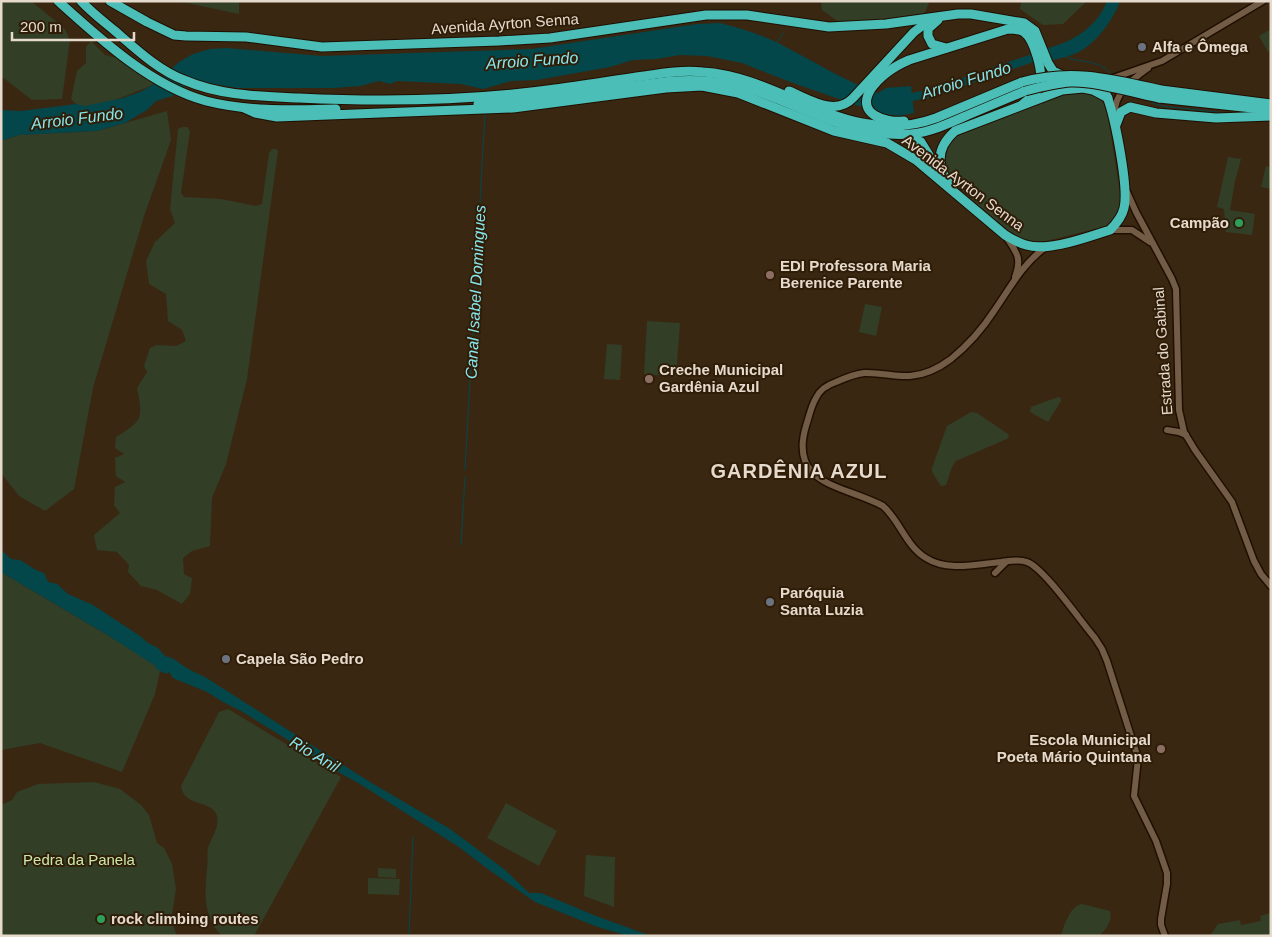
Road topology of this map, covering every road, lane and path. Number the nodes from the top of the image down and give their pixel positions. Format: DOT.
graph roads {
  1 [pos="58,1"];
  2 [pos="66,1"];
  3 [pos="81,1"];
  4 [pos="88,1"];
  5 [pos="110,1"];
  6 [pos="1263,1"];
  7 [pos="74,15"];
  8 [pos="945,16"];
  9 [pos="933,18"];
  10 [pos="108,25"];
  11 [pos="949,49"];
  12 [pos="1153,65"];
  13 [pos="726,75"];
  14 [pos="1092,80"];
  15 [pos="602,90"];
  16 [pos="1108,98"];
  17 [pos="989,101"];
  18 [pos="971,102"];
  19 [pos="1227,102"];
  20 [pos="1023,104"];
  21 [pos="1271,104"];
  22 [pos="536,106"];
  23 [pos="244,108"];
  24 [pos="1271,110"];
  25 [pos="1271,116"];
  26 [pos="1116,125"];
  27 [pos="897,134"];
  28 [pos="947,181"];
  29 [pos="1124,182"];
  30 [pos="960,197"];
  31 [pos="1110,230"];
  32 [pos="1005,235"];
  33 [pos="1153,244"];
  34 [pos="1048,247"];
  35 [pos="1014,281"];
  36 [pos="1167,430"];
  37 [pos="1186,435"];
  38 [pos="1007,561"];
  39 [pos="995,573"];
  40 [pos="1271,586"];
  41 [pos="1165,936"];
  1 -- 7 [label="highway"];
  2 -- 7 [label="highway"];
  3 -- 10 [label="highway"];
  4 -- 10 [label="highway"];
  5 -- 9 [label="highway, Avenida Ayrton Senna"];
  6 -- 12 [label="main road"];
  7 -- 23 [label="highway, Avenida Ayrton Senna"];
  8 -- 9 [label="highway, Avenida Ayrton Senna"];
  8 -- 11 [label="highway"];
  8 -- 14 [label="highway, Avenida Ayrton Senna"];
  9 -- 13 [label="highway"];
  10 -- 13 [label="highway, Avenida Ayrton Senna"];
  11 -- 18 [label="highway"];
  11 -- 20 [label="highway"];
  12 -- 14 [label="main road"];
  12 -- 26 [label="main road, Estrada do Gabinal"];
  13 -- 18 [label="highway, Avenida Ayrton Senna"];
  14 -- 16 [label="highway"];
  15 -- 22 [label="highway"];
  15 -- 23 [label="highway, Avenida Ayrton Senna"];
  15 -- 27 [label="highway, Avenida Ayrton Senna"];
  16 -- 20 [label="highway"];
  16 -- 26 [label="highway, Estrada do Gabinal"];
  17 -- 18 [label="highway, Avenida Ayrton Senna"];
  17 -- 19 [label="highway, bridge"];
  17 -- 27 [label="highway, Avenida Ayrton Senna"];
  19 -- 21 [label="highway"];
  19 -- 24 [label="highway"];
  20 -- 28 [label="highway"];
  22 -- 23 [label="highway, Avenida Ayrton Senna"];
  22 -- 30 [label="highway, Avenida Ayrton Senna"];
  25 -- 26 [label="highway"];
  26 -- 29 [label="highway, Estrada do Gabinal"];
  27 -- 28 [label="highway"];
  28 -- 30 [label="highway"];
  29 -- 31 [label="highway"];
  29 -- 33 [label="main road, Estrada do Gabinal"];
  30 -- 32 [label="highway, Avenida Ayrton Senna"];
  31 -- 33 [label="main road, Estrada do Gabinal"];
  31 -- 34 [label="highway"];
  32 -- 34 [label="highway, Avenida Ayrton Senna"];
  32 -- 35 [label="main road"];
  33 -- 37 [label="main road, Estrada do Gabinal"];
  34 -- 35 [label="main road"];
  35 -- 38 [label="main road"];
  36 -- 37 [label="main road"];
  37 -- 40 [label="main road, Estrada do Gabinal"];
  38 -- 39 [label="main road"];
  38 -- 41 [label="main road"];
}
